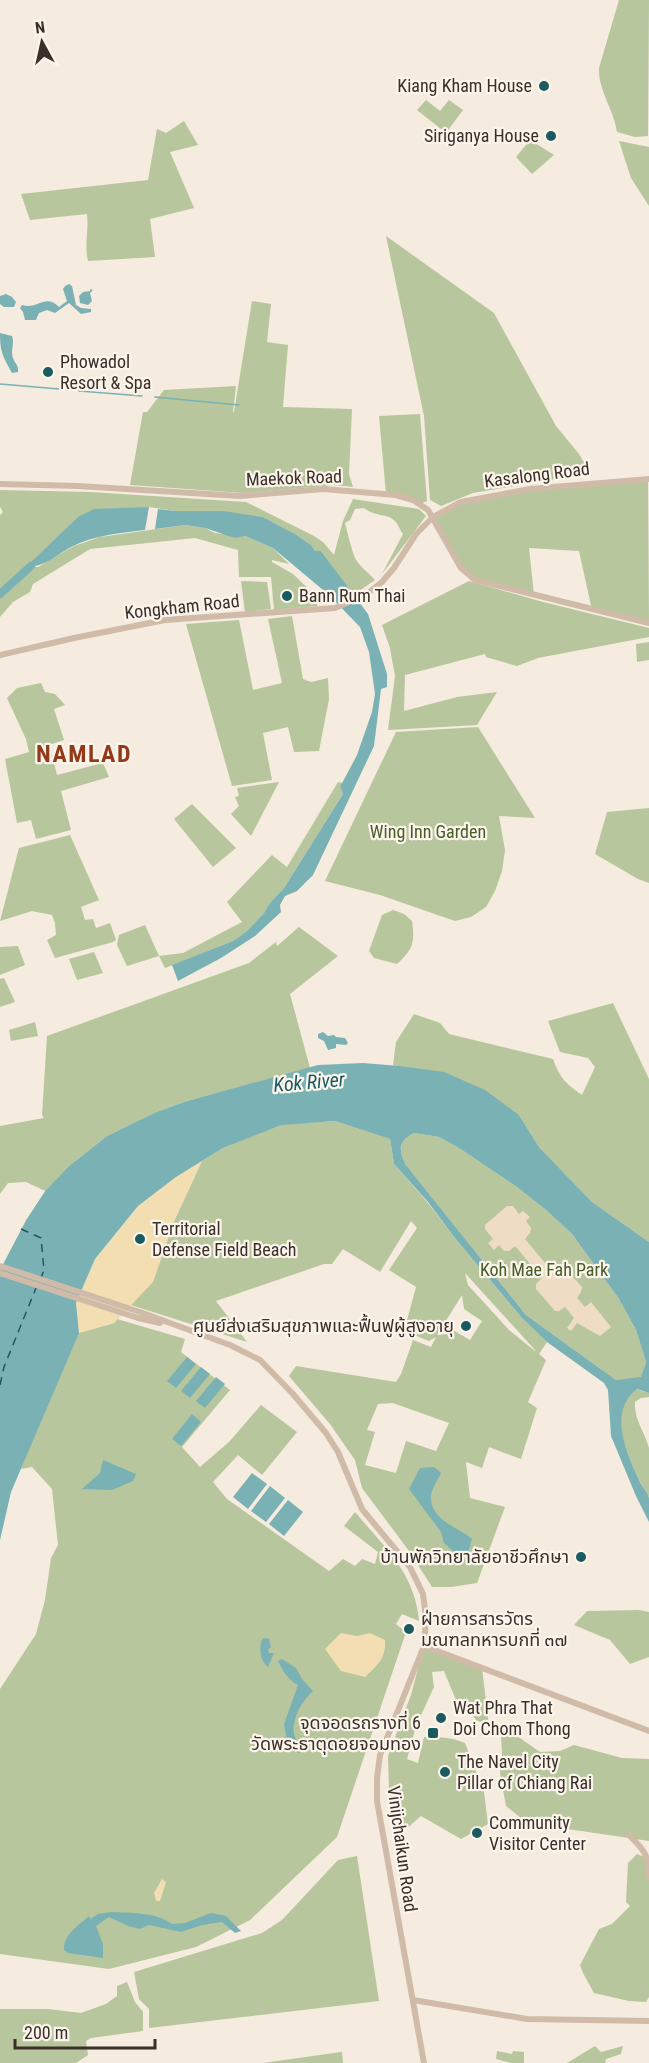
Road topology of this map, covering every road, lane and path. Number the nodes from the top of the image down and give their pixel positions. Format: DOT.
graph roads {
  1 [pos="649,479"];
  2 [pos="0,484"];
  3 [pos="433,517"];
  4 [pos="649,623"];
  5 [pos="0,655"];
  6 [pos="0,1266"];
  7 [pos="0,1273"];
  8 [pos="139,1315"];
  9 [pos="424,1647"];
  10 [pos="649,1731"];
  11 [pos="628,1834"];
  12 [pos="649,1876"];
  13 [pos="413,2000"];
  14 [pos="649,2020"];
  15 [pos="424,2063"];
  1 -- 3 [label="street, Kasalong Road"];
  2 -- 3 [label="street, Maekok Road"];
  3 -- 4 [label="street, Maekok Road"];
  3 -- 5 [label="street, Kongkham Road"];
  6 -- 8 [label="street"];
  7 -- 8 [label="street"];
  8 -- 9 [label="street, Vinijchaikun Road"];
  9 -- 10 [label="street"];
  9 -- 13 [label="street, Vinijchaikun Road"];
  11 -- 12 [label="street"];
  13 -- 14 [label="street"];
  13 -- 15 [label="street, Vinijchaikun Road"];
}
